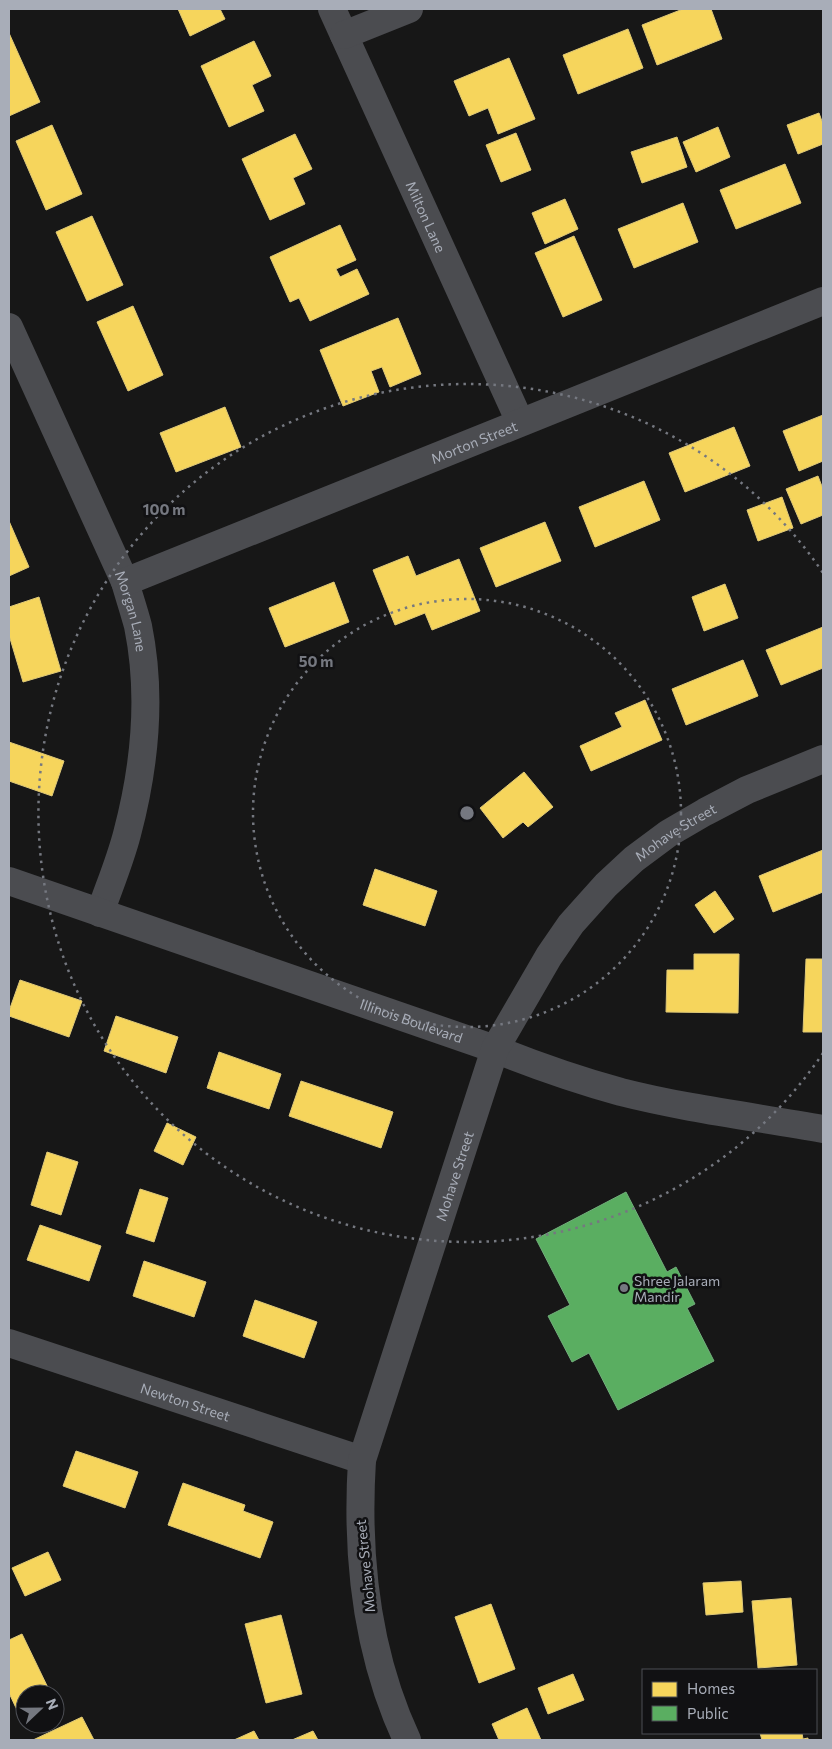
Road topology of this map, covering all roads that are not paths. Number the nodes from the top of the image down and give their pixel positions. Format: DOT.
graph roads {
  1 [pos="332,9"];
  2 [pos="409,9"];
  3 [pos="344,35"];
  4 [pos="823,301"];
  5 [pos="9,328"];
  6 [pos="520,422"];
  7 [pos="125,582"];
  8 [pos="823,759"];
  9 [pos="9,881"];
  10 [pos="100,913"];
  11 [pos="496,1049"];
  12 [pos="823,1129"];
  13 [pos="9,1343"];
  14 [pos="362,1460"];
  15 [pos="407,1740"];
  1 -- 3 [label="street, Milton Lane"];
  2 -- 3 [label="street"];
  3 -- 6 [label="street, Milton Lane"];
  4 -- 6 [label="street, Morton Street"];
  5 -- 7 [label="street, Morgan Lane"];
  6 -- 7 [label="street, Morton Street"];
  7 -- 10 [label="street, Morgan Lane"];
  8 -- 11 [label="street, Mohave Street"];
  9 -- 10 [label="street, Illinois Boulevard"];
  10 -- 11 [label="street, Illinois Boulevard"];
  11 -- 12 [label="street, Illinois Boulevard"];
  11 -- 14 [label="street, Mohave Street"];
  13 -- 14 [label="street, Newton Street"];
  14 -- 15 [label="street, Mohave Street"];
}
